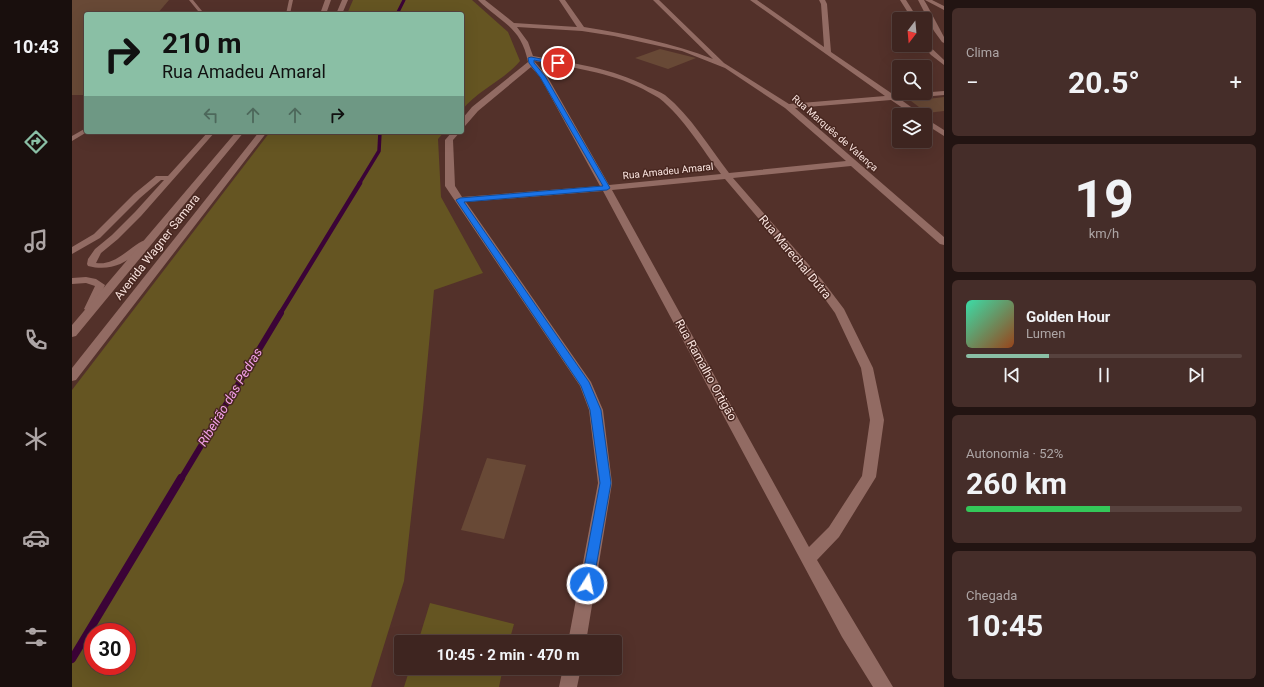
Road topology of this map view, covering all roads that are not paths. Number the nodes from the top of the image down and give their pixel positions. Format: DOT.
graph roads {
  1 [pos="191,0"];
  2 [pos="292,0"];
  3 [pos="328,0"];
  4 [pos="345,0"];
  5 [pos="481,0"];
  6 [pos="562,0"];
  7 [pos="656,0"];
  8 [pos="753,0"];
  9 [pos="822,0"];
  10 [pos="903,0"];
  11 [pos="921,0"];
  12 [pos="928,0"];
  13 [pos="908,6"];
  14 [pos="926,7"];
  15 [pos="944,8"];
  16 [pos="200,12"];
  17 [pos="289,12"];
  18 [pos="324,12"];
  19 [pos="340,12"];
  20 [pos="911,12"];
  21 [pos="927,12"];
  22 [pos="513,25"];
  23 [pos="932,25"];
  24 [pos="582,29"];
  25 [pos="944,41"];
  26 [pos="701,43"];
  27 [pos="682,49"];
  28 [pos="828,52"];
  29 [pos="931,52"];
  30 [pos="531,61"];
  31 [pos="944,63"];
  32 [pos="727,67"];
  33 [pos="944,93"];
  34 [pos="932,94"];
  35 [pos="892,96"];
  36 [pos="892,97"];
  37 [pos="897,100"];
  38 [pos="788,106"];
  39 [pos="908,108"];
  40 [pos="464,122"];
  41 [pos="932,125"];
  42 [pos="84,131"];
  43 [pos="210,134"];
  44 [pos="238,134"];
  45 [pos="261,134"];
  46 [pos="454,134"];
  47 [pos="944,134"];
  48 [pos="72,139"];
  49 [pos="854,163"];
  50 [pos="727,176"];
  51 [pos="169,178"];
  52 [pos="607,188"];
  53 [pos="460,200"];
  54 [pos="943,239"];
  55 [pos="150,240"];
  56 [pos="72,251"];
  57 [pos="72,281"];
  58 [pos="81,322"];
  59 [pos="72,333"];
  60 [pos="72,377"];
  61 [pos="808,558"];
  62 [pos="577,635"];
  63 [pos="571,675"];
  64 [pos="885,684"];
  65 [pos="568,687"];
  1 -- 16 [label="lane"];
  2 -- 17 [label="lane"];
  3 -- 18 [label="street"];
  4 -- 19 [label="street"];
  5 -- 22 [label="street, Rua Ramalho Ortigão"];
  6 -- 24 [label="street"];
  7 -- 26 [label="street"];
  8 -- 28 [label="street"];
  9 -- 28 [label="street"];
  10 -- 13 [label="street"];
  11 -- 14 [label="street"];
  12 -- 15 [label="street"];
  13 -- 14 [label="street"];
  13 -- 20 [label="street"];
  14 -- 21 [label="street"];
  22 -- 24 [label="street, Rua Marquês de Valença"];
  22 -- 30 [label="street, Rua Ramalho Ortigão"];
  23 -- 25 [label="street"];
  24 -- 27 [label="street, Rua Marquês de Valença"];
  26 -- 27 [label="street"];
  26 -- 32 [label="street"];
  27 -- 32 [label="street, Rua Marquês de Valença"];
  28 -- 35 [label="street"];
  29 -- 31 [label="street"];
  30 -- 40 [label="street"];
  30 -- 50 [label="street, Rua Marechal Dutra"];
  30 -- 52 [label="street, Rua Ramalho Ortigão"];
  32 -- 38 [label="street, Rua Marquês de Valença"];
  33 -- 34 [label="street"];
  36 -- 38 [label="street"];
  37 -- 39 [label="street"];
  38 -- 49 [label="street, Rua Marquês de Valença"];
  41 -- 47 [label="street"];
  42 -- 48 [label="lane"];
  43 -- 51 [label="lane"];
  44 -- 55 [label="street, Avenida Wagner Samara"];
  45 -- 60 [label="street, Avenida Wagner Samara"];
  46 -- 53 [label="street"];
  49 -- 50 [label="street, Rua Amadeu Amaral"];
  49 -- 54 [label="street, Rua Marquês de Valença"];
  50 -- 52 [label="street, Rua Amadeu Amaral"];
  50 -- 61 [label="street, Rua Marechal Dutra"];
  51 -- 55 [label="lane"];
  51 -- 56 [label="lane"];
  52 -- 53 [label="street, Rua Amadeu Amaral"];
  52 -- 61 [label="street, Rua Ramalho Ortigão"];
  53 -- 62 [label="street"];
  55 -- 58 [label="street, Avenida Wagner Samara"];
  57 -- 58 [label="lane"];
  58 -- 59 [label="street, Avenida Wagner Samara"];
  61 -- 64 [label="street, Rua Ramalho Ortigão"];
  63 -- 65 [label="street"];
}
